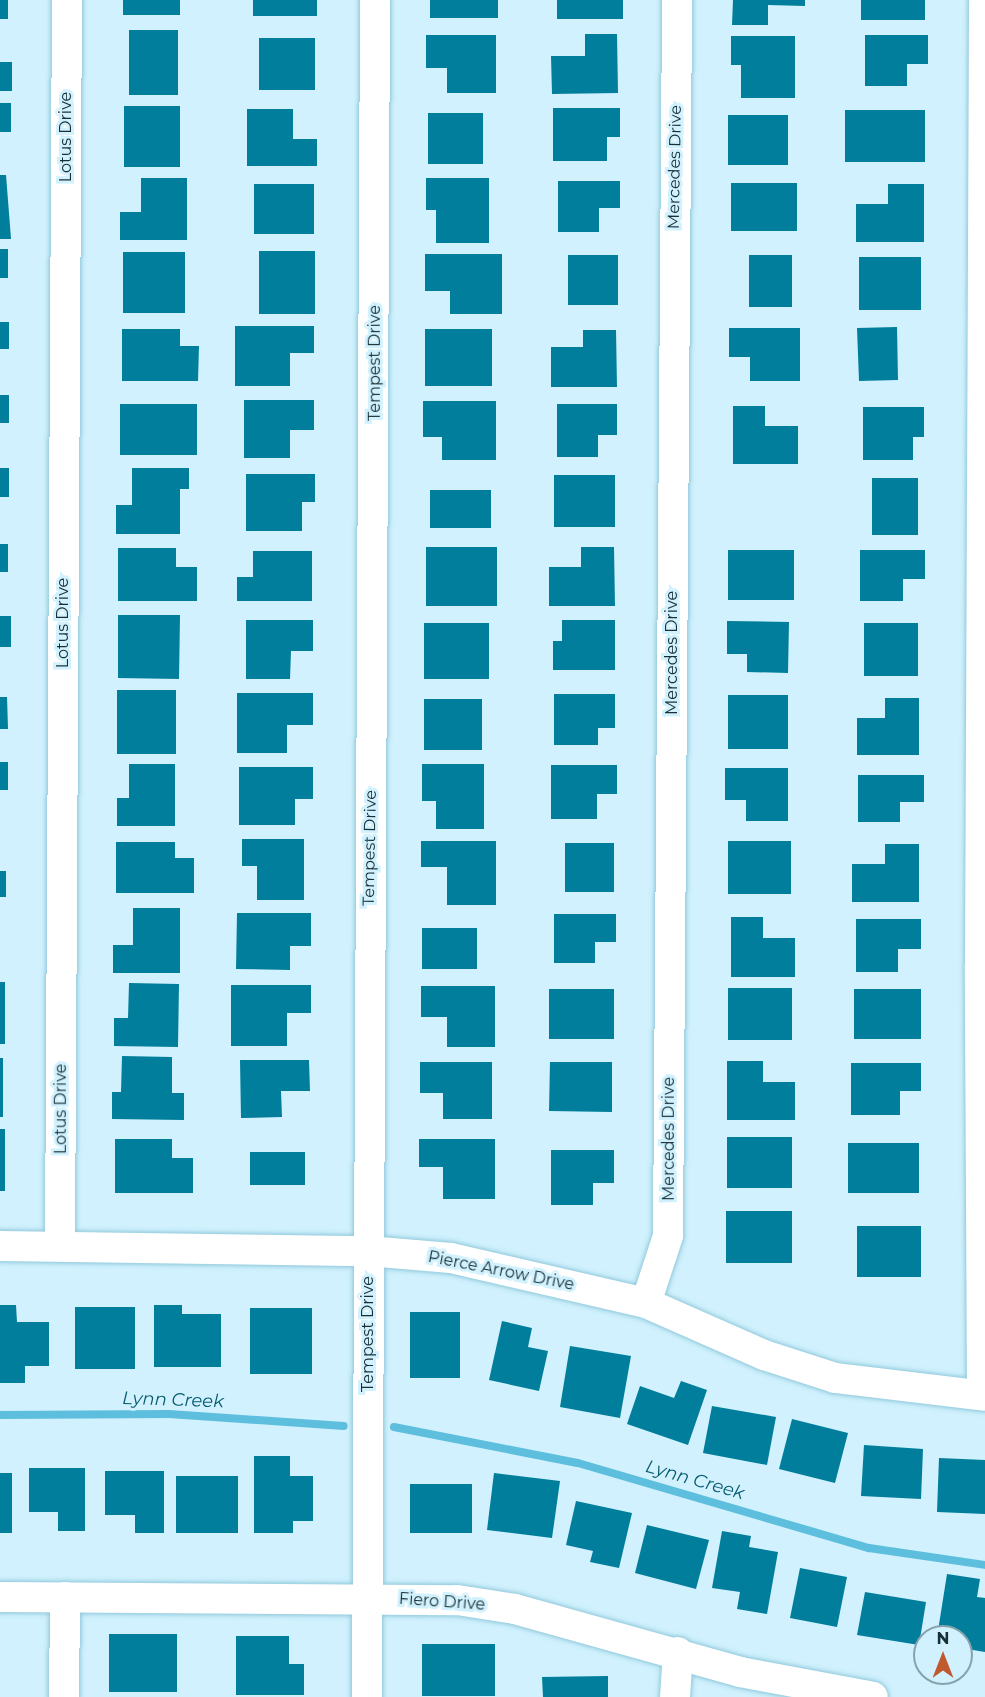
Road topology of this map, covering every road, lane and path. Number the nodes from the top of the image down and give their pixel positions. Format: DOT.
graph roads {
  1 [pos="67,0"];
  2 [pos="375,0"];
  3 [pos="677,0"];
  4 [pos="984,0"];
  5 [pos="0,1246"];
  6 [pos="60,1246"];
  7 [pos="368,1251"];
  8 [pos="646,1303"];
  9 [pos="984,1395"];
  10 [pos="0,1597"];
  11 [pos="65,1597"];
  12 [pos="367,1597"];
  13 [pos="678,1652"];
  14 [pos="64,1697"];
  15 [pos="366,1697"];
  16 [pos="675,1697"];
  17 [pos="873,1697"];
  1 -- 6 [label="street, Lotus Drive"];
  2 -- 7 [label="street, Tempest Drive"];
  3 -- 8 [label="street, Mercedes Drive"];
  4 -- 9 [label="street"];
  5 -- 6 [label="street, Pierce Arrow Drive"];
  6 -- 7 [label="street, Pierce Arrow Drive"];
  7 -- 8 [label="street, Pierce Arrow Drive"];
  7 -- 12 [label="street, Tempest Drive"];
  8 -- 9 [label="street, Pierce Arrow Drive"];
  10 -- 11 [label="street, Fiero Drive"];
  11 -- 12 [label="street, Fiero Drive"];
  11 -- 14 [label="street"];
  12 -- 13 [label="street, Fiero Drive"];
  12 -- 15 [label="street, Tempest Drive"];
  13 -- 16 [label="street"];
  13 -- 17 [label="street, Fiero Drive"];
}
